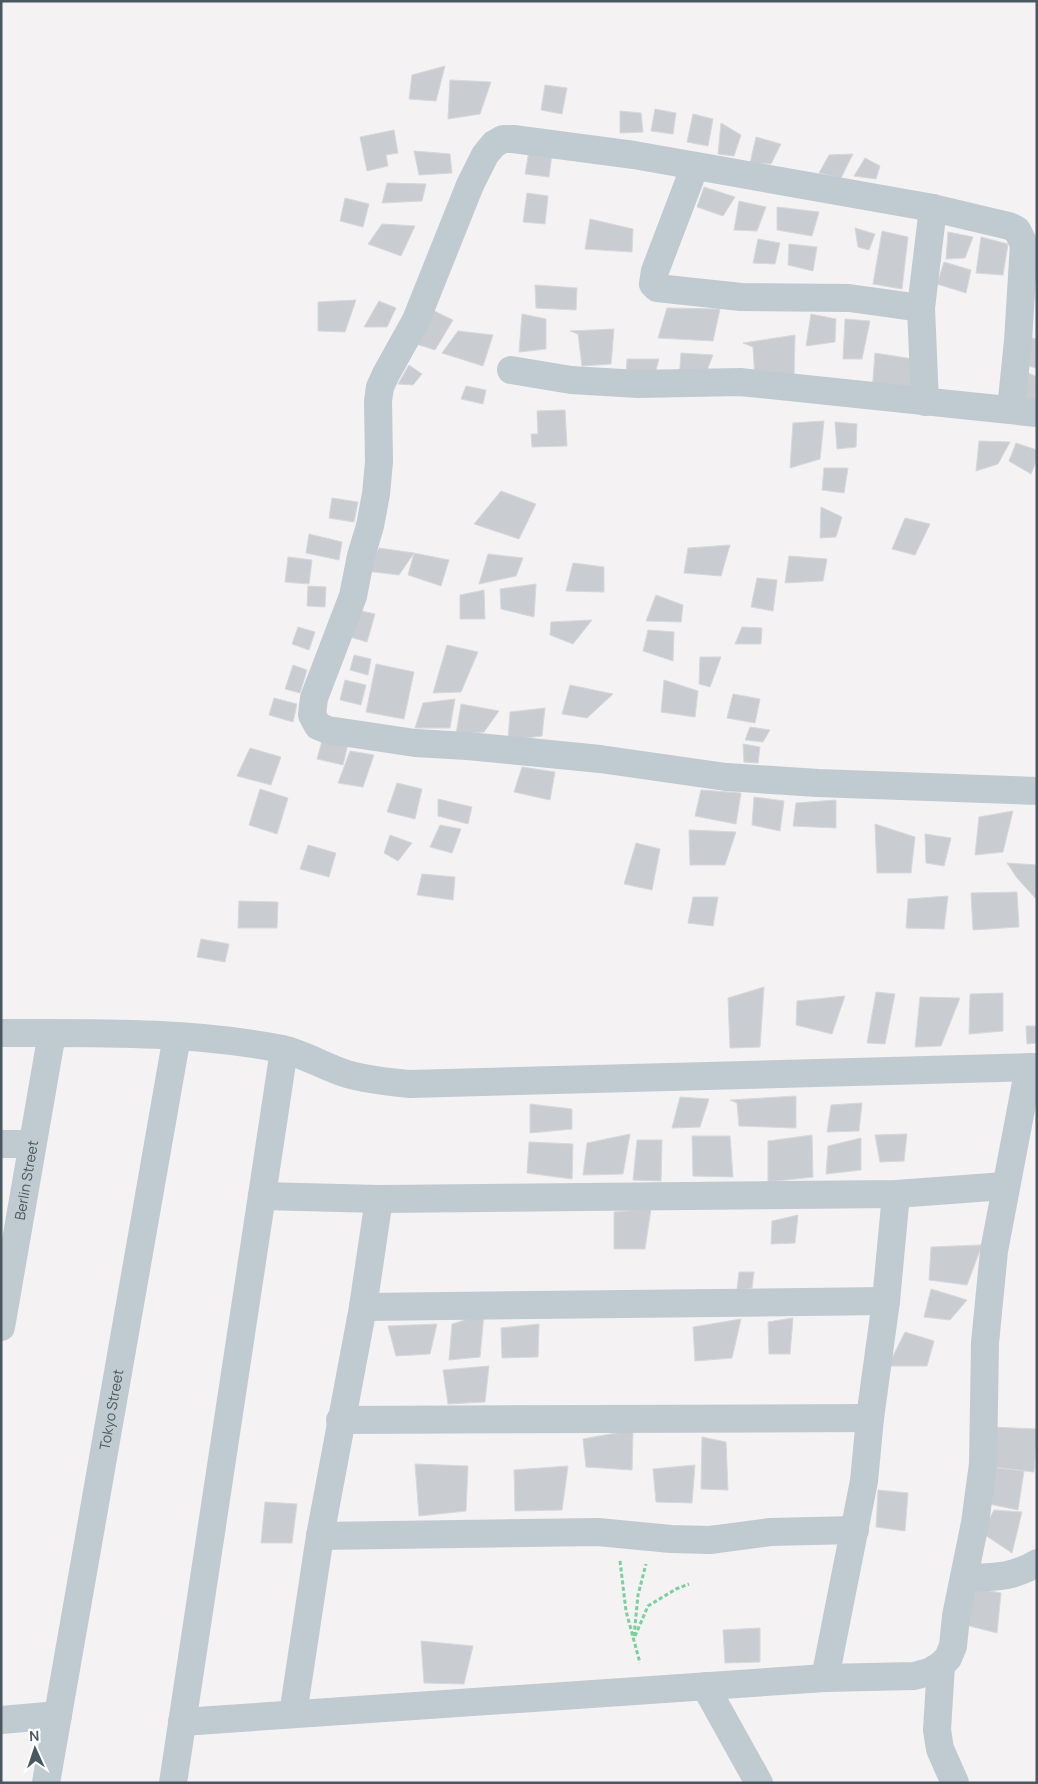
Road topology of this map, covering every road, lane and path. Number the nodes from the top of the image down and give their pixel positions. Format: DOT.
graph roads {
  1 [pos="695,166"];
  2 [pos="934,208"];
  3 [pos="920,308"];
  4 [pos="510,370"];
  5 [pos="926,402"];
  6 [pos="1024,411"];
  7 [pos="1037,791"];
  8 [pos="1,1033"];
  9 [pos="52,1034"];
  10 [pos="177,1036"];
  11 [pos="284,1050"];
  12 [pos="1033,1067"];
  13 [pos="1,1144"];
  14 [pos="32,1144"];
  15 [pos="1005,1186"];
  16 [pos="896,1194"];
  17 [pos="262,1196"];
  18 [pos="379,1199"];
  19 [pos="6,1267"];
  20 [pos="886,1301"];
  21 [pos="362,1307"];
  22 [pos="1,1327"];
  23 [pos="870,1418"];
  24 [pos="340,1420"];
  25 [pos="855,1530"];
  26 [pos="598,1532"];
  27 [pos="320,1536"];
  28 [pos="653,1538"];
  29 [pos="1037,1563"];
  30 [pos="964,1578"];
  31 [pos="689,1584"];
  32 [pos="633,1639"];
  33 [pos="941,1665"];
  34 [pos="825,1678"];
  35 [pos="705,1686"];
  36 [pos="654,1690"];
  37 [pos="293,1714"];
  38 [pos="58,1715"];
  39 [pos="1,1720"];
  40 [pos="182,1722"];
  41 [pos="46,1783"];
  42 [pos="173,1783"];
  43 [pos="758,1783"];
  44 [pos="955,1783"];
  1 -- 2 [label="street"];
  1 -- 3 [label="street"];
  1 -- 7 [label="street"];
  2 -- 3 [label="street"];
  2 -- 6 [label="street"];
  3 -- 5 [label="street"];
  4 -- 5 [label="street"];
  5 -- 6 [label="street"];
  8 -- 9 [label="street"];
  9 -- 10 [label="street"];
  9 -- 14 [label="street, Berlin Street"];
  10 -- 11 [label="street"];
  10 -- 38 [label="street, Tokyo Street"];
  11 -- 12 [label="street"];
  11 -- 17 [label="street"];
  12 -- 15 [label="street"];
  13 -- 14 [label="street"];
  14 -- 19 [label="street, Berlin Street"];
  15 -- 16 [label="street"];
  15 -- 30 [label="street"];
  16 -- 18 [label="street"];
  16 -- 20 [label="street"];
  17 -- 18 [label="street"];
  17 -- 40 [label="street"];
  18 -- 21 [label="street"];
  19 -- 22 [label="street, Berlin Street"];
  20 -- 21 [label="street"];
  20 -- 23 [label="street"];
  21 -- 24 [label="street"];
  23 -- 24 [label="street"];
  23 -- 25 [label="street"];
  24 -- 27 [label="street"];
  25 -- 28 [label="street"];
  25 -- 34 [label="street"];
  26 -- 27 [label="street"];
  26 -- 28 [label="street"];
  26 -- 32 [label="path"];
  27 -- 37 [label="street"];
  28 -- 32 [label="path"];
  29 -- 30 [label="street"];
  30 -- 33 [label="street"];
  31 -- 32 [label="path"];
  32 -- 36 [label="path"];
  33 -- 34 [label="street"];
  33 -- 44 [label="street"];
  34 -- 35 [label="street"];
  35 -- 36 [label="street"];
  35 -- 43 [label="street"];
  36 -- 37 [label="street"];
  37 -- 40 [label="street"];
  38 -- 39 [label="street"];
  38 -- 41 [label="street, Tokyo Street"];
  40 -- 42 [label="street"];
}
